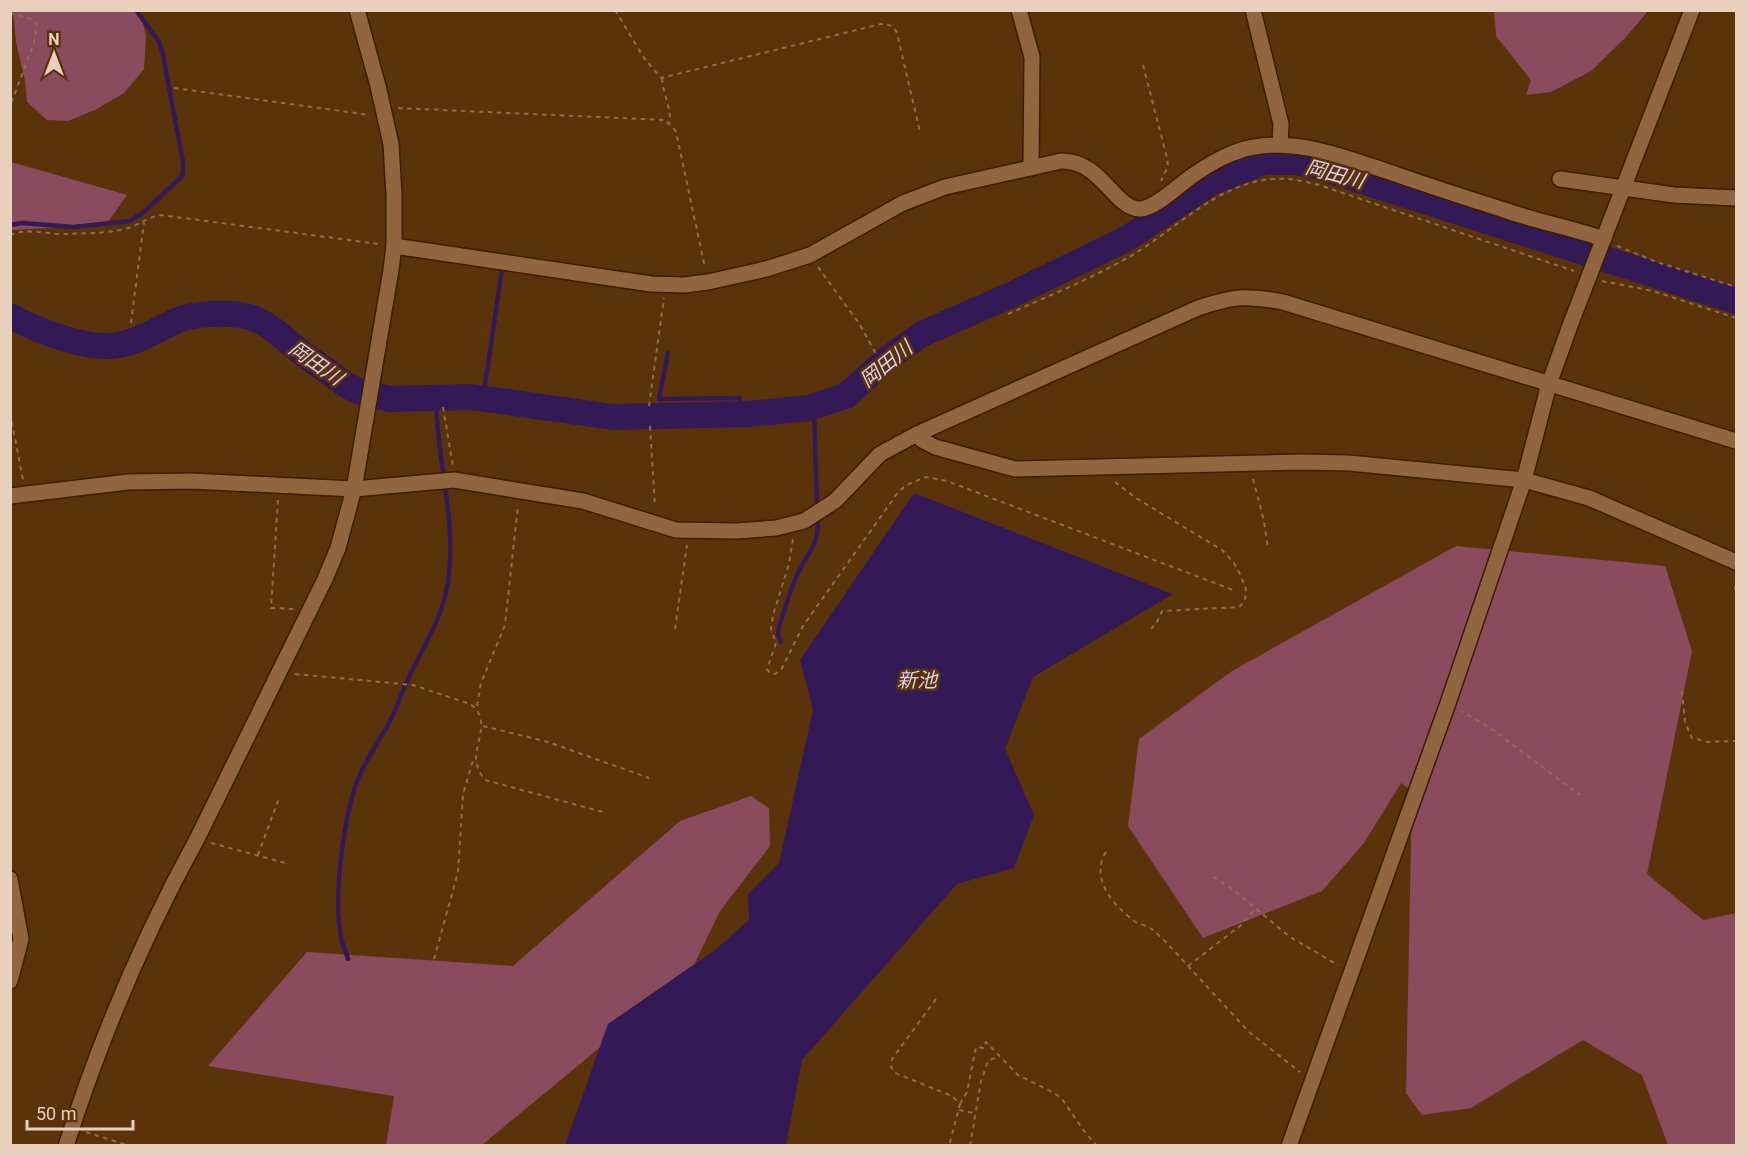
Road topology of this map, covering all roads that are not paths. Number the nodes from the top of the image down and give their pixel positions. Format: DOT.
graph roads {
  1 [pos="357,10"];
  2 [pos="1019,10"];
  3 [pos="1253,10"];
  4 [pos="1692,10"];
  5 [pos="1280,144"];
  6 [pos="1031,168"];
  7 [pos="1560,179"];
  8 [pos="1624,188"];
  9 [pos="1737,198"];
  10 [pos="1603,242"];
  11 [pos="394,246"];
  12 [pos="1549,384"];
  13 [pos="917,434"];
  14 [pos="1737,441"];
  15 [pos="1524,480"];
  16 [pos="354,489"];
  17 [pos="17,496"];
  18 [pos="1737,562"];
  19 [pos="10,879"];
  20 [pos="10,981"];
  21 [pos="66,1146"];
  22 [pos="1289,1146"];
  1 -- 11 [label="street"];
  2 -- 6 [label="street"];
  3 -- 5 [label="street"];
  4 -- 8 [label="street"];
  5 -- 6 [label="street"];
  5 -- 10 [label="street"];
  6 -- 11 [label="street"];
  7 -- 8 [label="street"];
  8 -- 9 [label="street"];
  8 -- 10 [label="street"];
  10 -- 12 [label="street"];
  11 -- 16 [label="street"];
  12 -- 13 [label="street"];
  12 -- 14 [label="street"];
  12 -- 15 [label="street"];
  13 -- 15 [label="street"];
  13 -- 16 [label="street"];
  15 -- 18 [label="street"];
  15 -- 22 [label="street"];
  16 -- 17 [label="street"];
  16 -- 21 [label="street"];
  19 -- 20 [label="street"];
}
